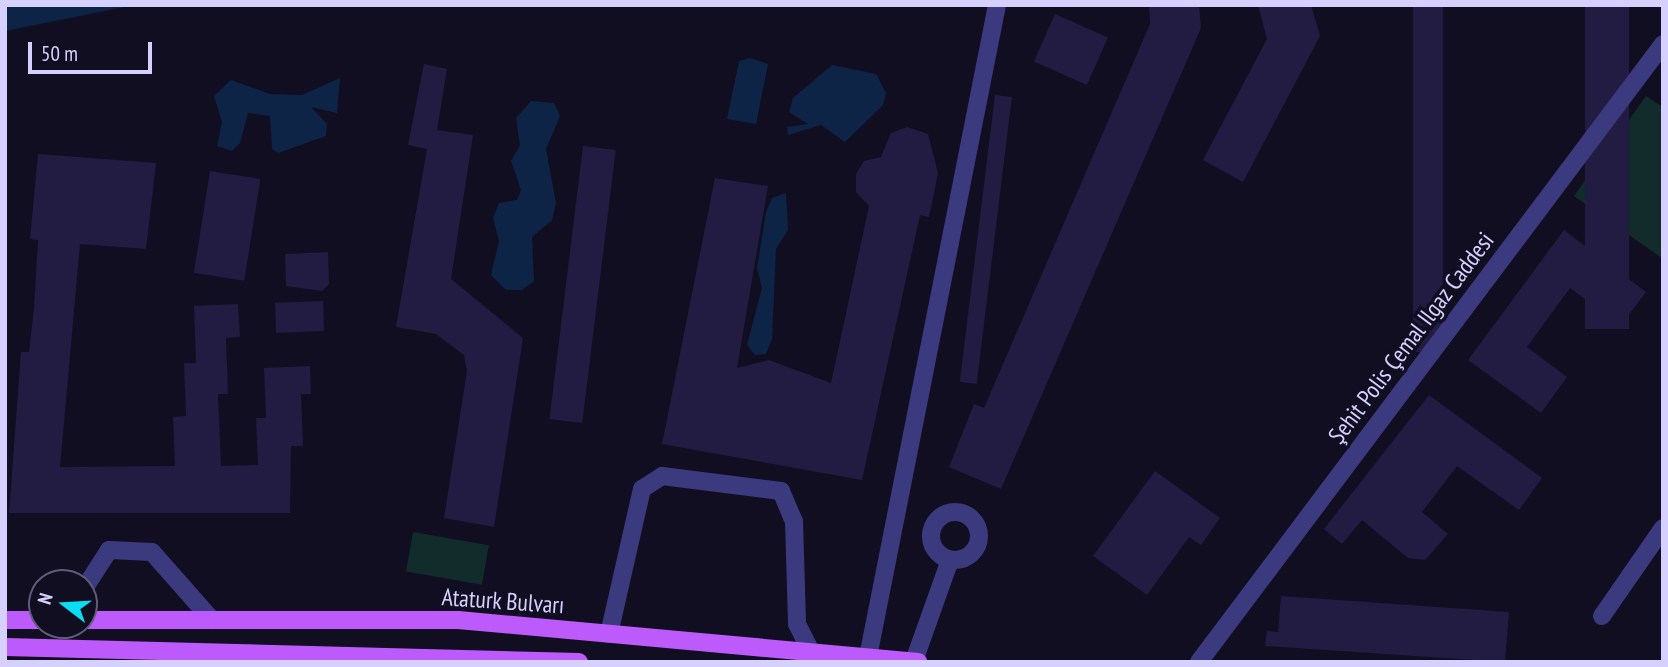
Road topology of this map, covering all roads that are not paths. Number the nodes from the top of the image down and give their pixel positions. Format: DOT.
graph roads {
  1 [pos="997,5"];
  2 [pos="1663,44"];
  3 [pos="1663,528"];
  4 [pos="950,560"];
  5 [pos="97,569"];
  6 [pos="1602,617"];
  7 [pos="5,620"];
  8 [pos="28,620"];
  9 [pos="98,620"];
  10 [pos="212,620"];
  11 [pos="609,634"];
  12 [pos="5,647"];
  13 [pos="811,652"];
  14 [pos="218,656"];
  15 [pos="867,657"];
  16 [pos="579,662"];
  17 [pos="916,662"];
  18 [pos="1199,662"];
  1 -- 15 [label="street"];
  2 -- 18 [label="street, Şehit Polis Çemal Ilgaz Caddesi"];
  3 -- 6 [label="street"];
  4 -- 17 [label="street"];
  5 -- 10 [label="street"];
  7 -- 8 [label="main road"];
  9 -- 10 [label="main road, Ataturk Bulvarı"];
  10 -- 11 [label="main road, Ataturk Bulvarı"];
  11 -- 13 [label="main road, Ataturk Bulvarı"];
  11 -- 13 [label="street"];
  12 -- 14 [label="main road"];
  13 -- 15 [label="main road, Ataturk Bulvarı"];
  14 -- 16 [label="main road"];
  15 -- 17 [label="main road, Ataturk Bulvarı"];
}
